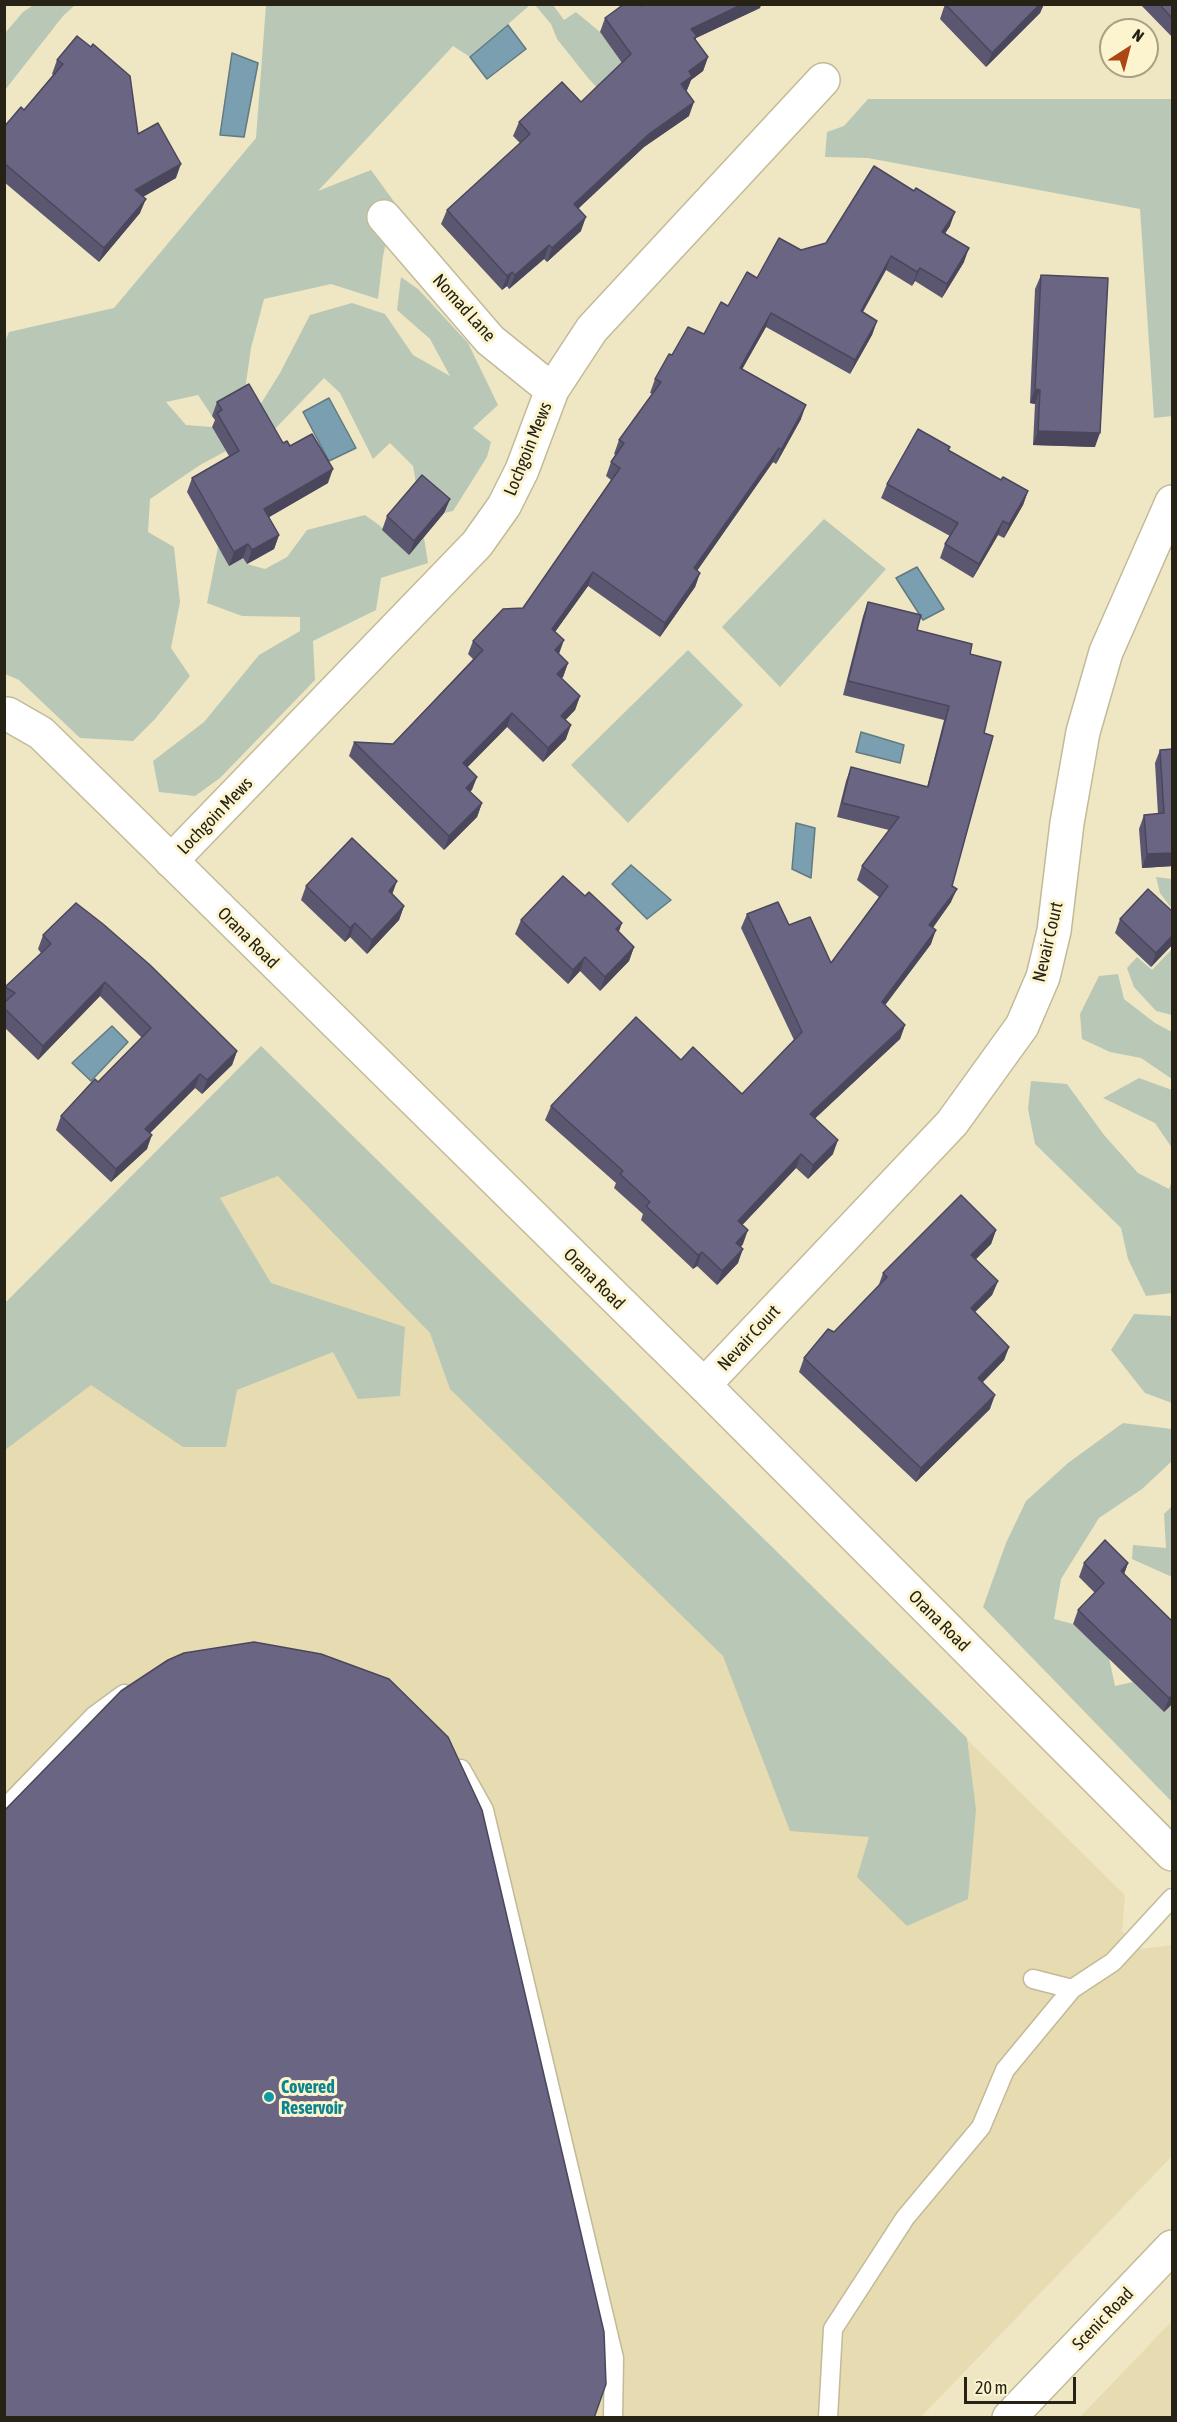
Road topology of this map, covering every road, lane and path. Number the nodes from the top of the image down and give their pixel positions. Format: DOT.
graph roads {
  1 [pos="824,80"];
  2 [pos="384,217"];
  3 [pos="552,390"];
  4 [pos="1173,502"];
  5 [pos="6,714"];
  6 [pos="171,861"];
  7 [pos="704,1385"];
  8 [pos="139,1682"];
  9 [pos="452,1753"];
  10 [pos="4,1809"];
  11 [pos="1173,1854"];
  12 [pos="1173,1898"];
  13 [pos="1033,1979"];
  14 [pos="1072,1989"];
  15 [pos="1173,2247"];
  16 [pos="613,2418"];
  17 [pos="828,2418"];
  18 [pos="1009,2418"];
  1 -- 3 [label="street, Lochgoin Mews"];
  2 -- 3 [label="street, Nomad Lane"];
  3 -- 6 [label="street, Lochgoin Mews"];
  4 -- 7 [label="street, Nevair Court"];
  5 -- 6 [label="street, Orana Road"];
  6 -- 7 [label="street, Orana Road"];
  7 -- 11 [label="street, Orana Road"];
  8 -- 10 [label="lane"];
  9 -- 16 [label="lane"];
  12 -- 14 [label="lane"];
  13 -- 14 [label="lane"];
  14 -- 17 [label="lane"];
  15 -- 18 [label="street, Scenic Road"];
}
